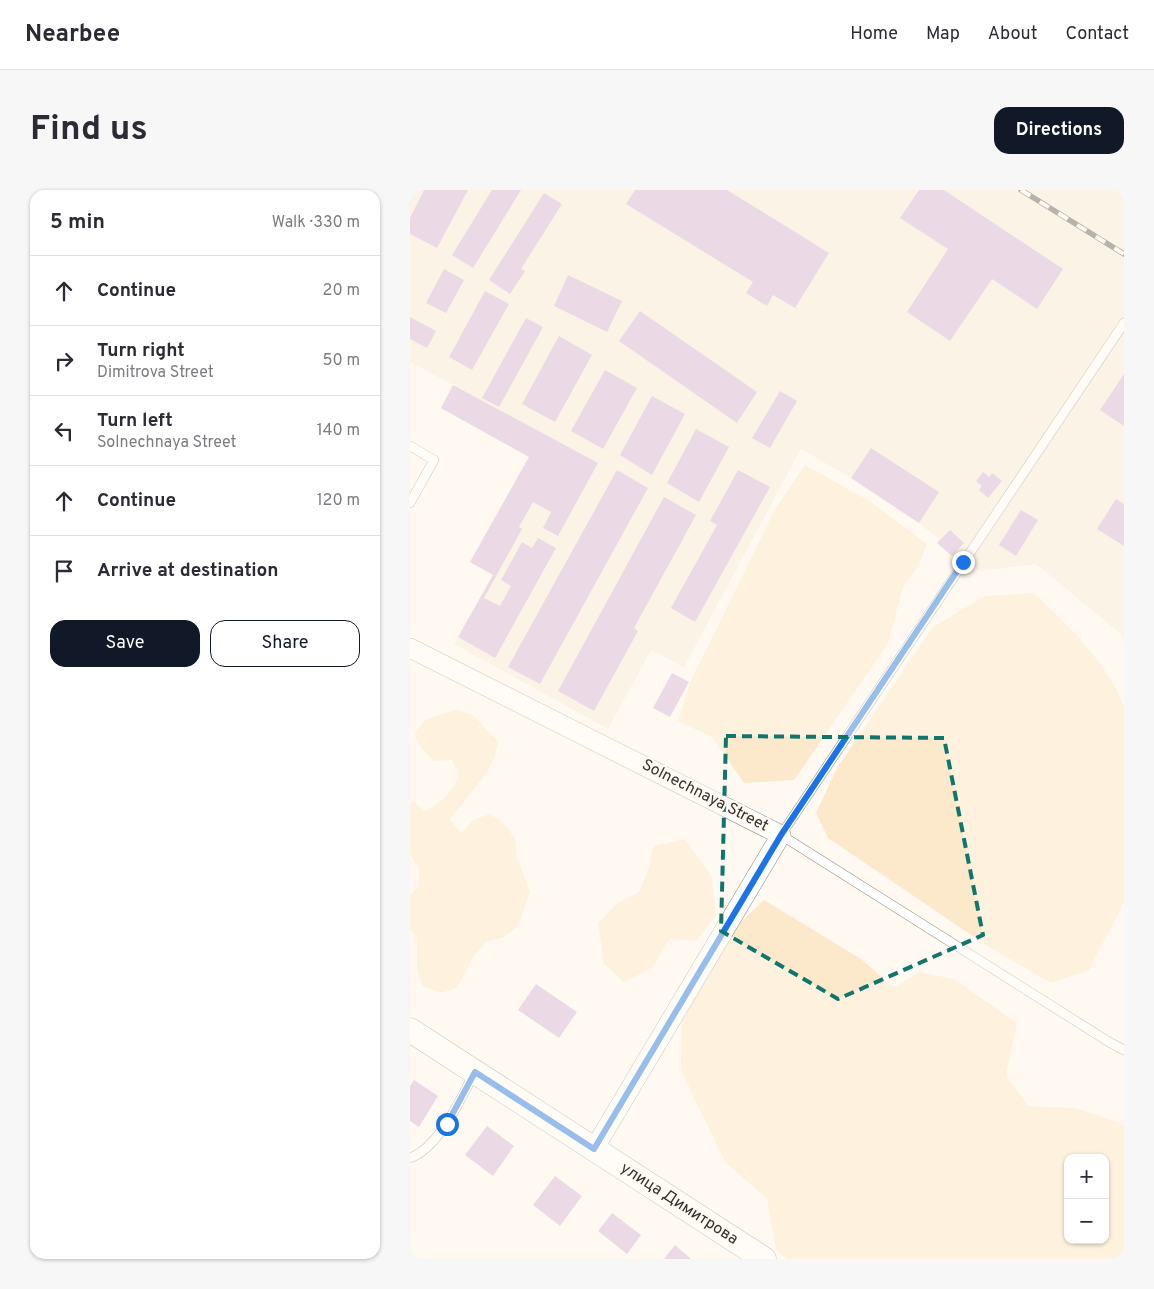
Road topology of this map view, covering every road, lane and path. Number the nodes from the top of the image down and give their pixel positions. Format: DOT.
graph roads {
  1 [pos="1124,323"];
  2 [pos="410,446"];
  3 [pos="410,503"];
  4 [pos="410,648"];
  5 [pos="781,835"];
  6 [pos="410,1030"];
  7 [pos="1124,1050"];
  8 [pos="475,1072"];
  9 [pos="594,1149"];
  10 [pos="410,1158"];
  11 [pos="764,1259"];
  1 -- 5 [label="lane"];
  2 -- 3 [label="lane"];
  4 -- 5 [label="street, Solnechnaya Street"];
  5 -- 7 [label="lane"];
  5 -- 9 [label="street, Solnechnaya Street"];
  6 -- 8 [label="street, улица Димитрова"];
  8 -- 9 [label="street, улица Димитрова"];
  8 -- 10 [label="lane"];
  9 -- 11 [label="street, улица Димитрова"];
}
